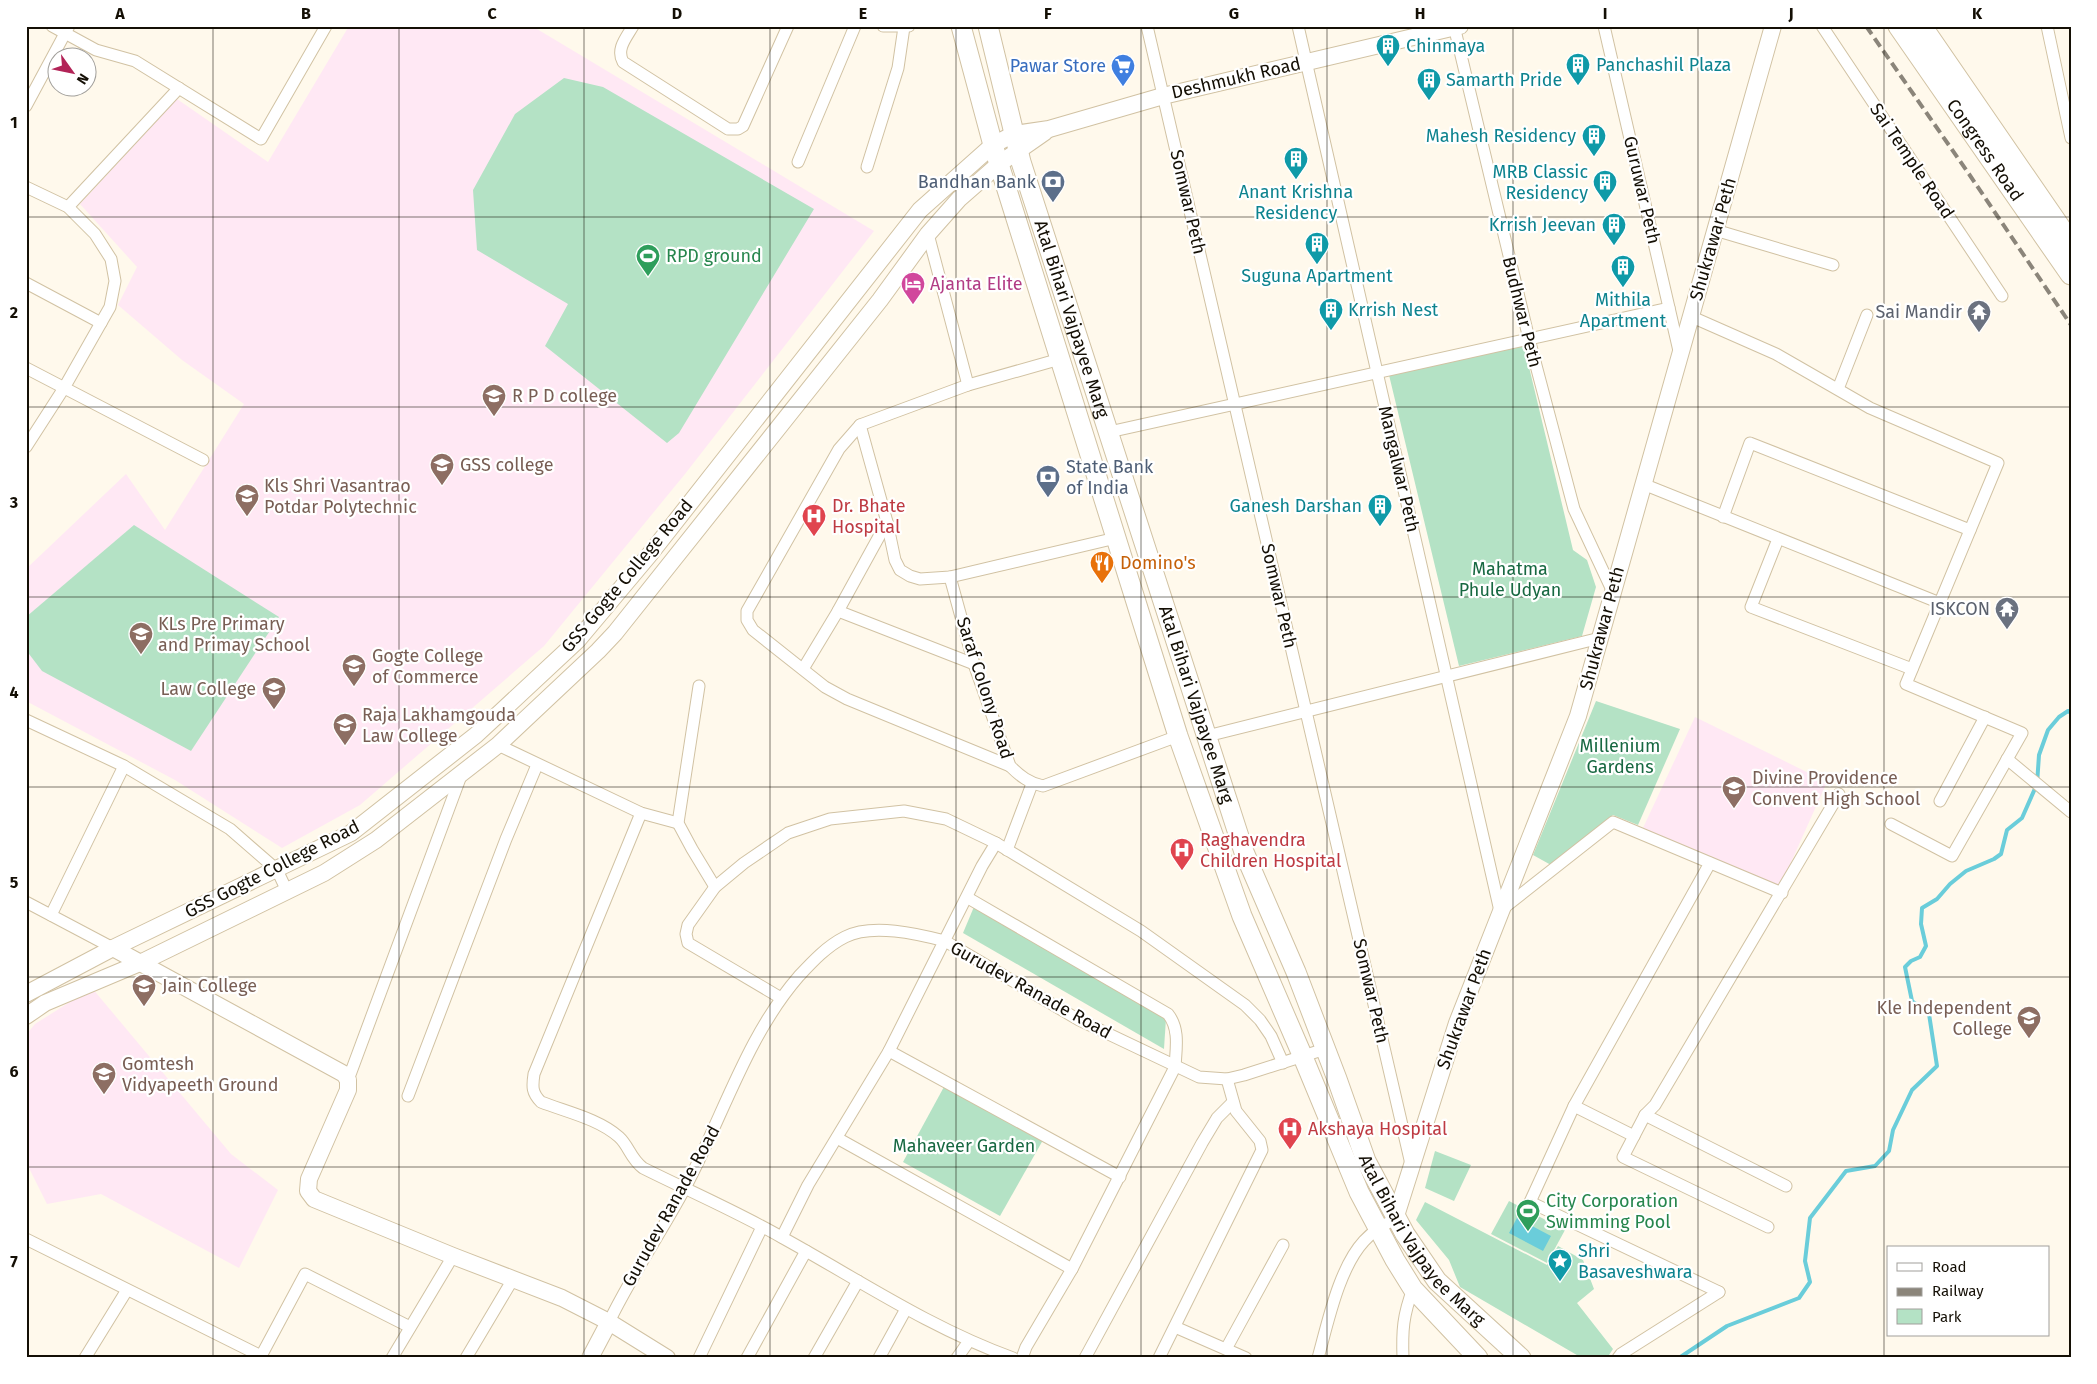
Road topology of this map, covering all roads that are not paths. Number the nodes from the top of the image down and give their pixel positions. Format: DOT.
graph roads {
  1 [pos="52,26"];
  2 [pos="326,26"];
  3 [pos="633,26"];
  4 [pos="788,26"];
  5 [pos="855,26"];
  6 [pos="883,26"];
  7 [pos="961,26"];
  8 [pos="988,26"];
  9 [pos="1147,26"];
  10 [pos="1298,26"];
  11 [pos="1604,26"];
  12 [pos="1773,26"];
  13 [pos="1822,26"];
  14 [pos="1899,26"];
  15 [pos="1922,26"];
  16 [pos="2047,26"];
  17 [pos="907,27"];
  18 [pos="1456,27"];
  19 [pos="67,30"];
  20 [pos="1306,62"];
  21 [pos="179,88"];
  22 [pos="1163,96"];
  23 [pos="26,106"];
  24 [pos="2071,138"];
  25 [pos="1016,143"];
  26 [pos="993,145"];
  27 [pos="798,162"];
  28 [pos="999,164"];
  29 [pos="867,167"];
  30 [pos="26,187"];
  31 [pos="68,207"];
  32 [pos="1716,230"];
  33 [pos="928,234"];
  34 [pos="2071,244"];
  35 [pos="1833,265"];
  36 [pos="2071,274"];
  37 [pos="26,283"];
  38 [pos="2002,296"];
  39 [pos="1669,308"];
  40 [pos="1867,315"];
  41 [pos="1692,317"];
  42 [pos="101,323"];
  43 [pos="1528,339"];
  44 [pos="1680,354"];
  45 [pos="1060,359"];
  46 [pos="26,368"];
  47 [pos="1377,373"];
  48 [pos="968,385"];
  49 [pos="64,388"];
  50 [pos="1838,389"];
  51 [pos="1235,404"];
  52 [pos="860,425"];
  53 [pos="1109,432"];
  54 [pos="26,447"];
  55 [pos="203,460"];
  56 [pos="1643,484"];
  57 [pos="1723,517"];
  58 [pos="887,522"];
  59 [pos="1970,530"];
  60 [pos="1116,538"];
  61 [pos="1778,539"];
  62 [pos="950,577"];
  63 [pos="1612,590"];
  64 [pos="1940,603"];
  65 [pos="838,611"];
  66 [pos="1600,638"];
  67 [pos="974,664"];
  68 [pos="1912,668"];
  69 [pos="803,669"];
  70 [pos="1447,676"];
  71 [pos="699,686"];
  72 [pos="1306,712"];
  73 [pos="1985,717"];
  74 [pos="26,720"];
  75 [pos="1178,736"];
  76 [pos="1207,736"];
  77 [pos="498,745"];
  78 [pos="2007,759"];
  79 [pos="537,765"];
  80 [pos="124,766"];
  81 [pos="1010,766"];
  82 [pos="462,772"];
  83 [pos="1032,784"];
  84 [pos="1839,794"];
  85 [pos="1940,801"];
  86 [pos="2071,812"];
  87 [pos="641,813"];
  88 [pos="678,823"];
  89 [pos="1891,824"];
  90 [pos="996,842"];
  91 [pos="1008,850"];
  92 [pos="1710,863"];
  93 [pos="277,870"];
  94 [pos="715,887"];
  95 [pos="287,891"];
  96 [pos="1782,893"];
  97 [pos="968,898"];
  98 [pos="26,902"];
  99 [pos="1500,911"];
  100 [pos="51,915"];
  101 [pos="945,941"];
  102 [pos="113,948"];
  103 [pos="140,963"];
  104 [pos="26,994"];
  105 [pos="781,998"];
  106 [pos="26,1016"];
  107 [pos="1326,1049"];
  108 [pos="890,1051"];
  109 [pos="1303,1057"];
  110 [pos="1283,1063"];
  111 [pos="1176,1067"];
  112 [pos="1227,1079"];
  113 [pos="348,1080"];
  114 [pos="408,1096"];
  115 [pos="1233,1102"];
  116 [pos="1574,1106"];
  117 [pos="1645,1115"];
  118 [pos="1634,1136"];
  119 [pos="837,1138"];
  120 [pos="1412,1166"];
  121 [pos="1120,1177"];
  122 [pos="1786,1186"];
  123 [pos="685,1189"];
  124 [pos="1395,1218"];
  125 [pos="762,1227"];
  126 [pos="1768,1227"];
  127 [pos="1378,1228"];
  128 [pos="782,1237"];
  129 [pos="26,1240"];
  130 [pos="1283,1245"];
  131 [pos="806,1251"];
  132 [pos="453,1256"];
  133 [pos="1072,1269"];
  134 [pos="513,1279"];
  135 [pos="858,1281"];
  136 [pos="1413,1289"];
  137 [pos="127,1290"];
  138 [pos="906,1309"];
  139 [pos="609,1322"];
  140 [pos="410,1327"];
  141 [pos="1175,1327"];
  142 [pos="969,1341"];
  143 [pos="1226,1348"];
  144 [pos="260,1357"];
  145 [pos="85,1358"];
  146 [pos="392,1358"];
  147 [pos="466,1358"];
  148 [pos="590,1358"];
  149 [pos="667,1358"];
  150 [pos="699,1358"];
  151 [pos="747,1358"];
  152 [pos="814,1358"];
  153 [pos="878,1358"];
  154 [pos="957,1358"];
  155 [pos="1013,1358"];
  156 [pos="1022,1358"];
  157 [pos="1085,1358"];
  158 [pos="1159,1358"];
  159 [pos="1246,1358"];
  160 [pos="1318,1358"];
  161 [pos="1403,1358"];
  162 [pos="1478,1358"];
  163 [pos="1521,1358"];
  164 [pos="1618,1358"];
  1 -- 19 [label="street"];
  2 -- 21 [label="street"];
  3 -- 4 [label="street"];
  5 -- 27 [label="street"];
  6 -- 17 [label="street"];
  7 -- 26 [label="main road, Atal Bihari Vajpayee Marg"];
  8 -- 25 [label="main road, Atal Bihari Vajpayee Marg"];
  9 -- 22 [label="street, Somwar Peth"];
  10 -- 20 [label="street, Mangalwar Peth"];
  11 -- 39 [label="street, Guruwar Peth"];
  12 -- 32 [label="main road, Shukrawar Peth"];
  13 -- 38 [label="street, Sai Temple Road"];
  14 -- 36 [label="highway, Congress Road"];
  15 -- 34 [label="highway, Congress Road"];
  16 -- 24 [label="street"];
  17 -- 29 [label="street"];
  18 -- 20 [label="main road, Deshmukh Road"];
  18 -- 43 [label="street, Budhwar Peth"];
  19 -- 21 [label="street"];
  19 -- 23 [label="street"];
  20 -- 22 [label="main road, Deshmukh Road"];
  20 -- 47 [label="street, Mangalwar Peth"];
  21 -- 31 [label="street"];
  22 -- 25 [label="main road, Deshmukh Road"];
  22 -- 51 [label="street, Somwar Peth"];
  25 -- 26 [label="main road, GSS Gogte College Road"];
  25 -- 28 [label="main road"];
  25 -- 53 [label="main road, Atal Bihari Vajpayee Marg"];
  26 -- 28 [label="main road, Atal Bihari Vajpayee Marg"];
  26 -- 93 [label="main road, GSS Gogte College Road"];
  28 -- 33 [label="main road"];
  28 -- 45 [label="main road, Atal Bihari Vajpayee Marg"];
  30 -- 31 [label="street"];
  31 -- 42 [label="street"];
  32 -- 35 [label="street"];
  32 -- 41 [label="main road, Shukrawar Peth"];
  33 -- 48 [label="street"];
  33 -- 77 [label="main road"];
  37 -- 42 [label="street"];
  39 -- 43 [label="street"];
  39 -- 44 [label="street, Guruwar Peth"];
  40 -- 50 [label="street"];
  41 -- 44 [label="main road, Shukrawar Peth"];
  41 -- 50 [label="street"];
  42 -- 49 [label="street"];
  43 -- 47 [label="street"];
  43 -- 63 [label="street, Budhwar Peth"];
  44 -- 56 [label="main road, Shukrawar Peth"];
  45 -- 48 [label="street"];
  45 -- 60 [label="main road, Atal Bihari Vajpayee Marg"];
  46 -- 49 [label="street"];
  47 -- 51 [label="street"];
  47 -- 70 [label="street, Mangalwar Peth"];
  48 -- 52 [label="street"];
  49 -- 54 [label="street"];
  49 -- 55 [label="street"];
  50 -- 59 [label="street"];
  51 -- 53 [label="street"];
  51 -- 72 [label="street, Somwar Peth"];
  52 -- 58 [label="street"];
  52 -- 69 [label="street"];
  53 -- 76 [label="main road, Atal Bihari Vajpayee Marg"];
  56 -- 57 [label="street"];
  56 -- 63 [label="main road, Shukrawar Peth"];
  57 -- 59 [label="street"];
  57 -- 61 [label="street"];
  58 -- 62 [label="street"];
  58 -- 65 [label="street"];
  59 -- 64 [label="street"];
  60 -- 62 [label="street"];
  60 -- 75 [label="main road, Atal Bihari Vajpayee Marg"];
  61 -- 64 [label="street"];
  61 -- 68 [label="street"];
  62 -- 67 [label="street, Saraf Colony Road"];
  63 -- 66 [label="main road, Shukrawar Peth"];
  64 -- 68 [label="street"];
  65 -- 67 [label="street"];
  65 -- 69 [label="street"];
  66 -- 70 [label="street"];
  66 -- 99 [label="main road, Shukrawar Peth"];
  67 -- 81 [label="street, Saraf Colony Road"];
  68 -- 73 [label="street"];
  69 -- 81 [label="street"];
  70 -- 72 [label="street"];
  70 -- 99 [label="street, Mangalwar Peth"];
  71 -- 88 [label="street"];
  72 -- 76 [label="street"];
  72 -- 120 [label="street, Somwar Peth"];
  73 -- 78 [label="street"];
  73 -- 85 [label="street"];
  74 -- 80 [label="street"];
  75 -- 83 [label="street"];
  75 -- 109 [label="main road, Atal Bihari Vajpayee Marg"];
  76 -- 107 [label="main road, Atal Bihari Vajpayee Marg"];
  77 -- 79 [label="street"];
  77 -- 82 [label="main road"];
  78 -- 86 [label="street"];
  78 -- 89 [label="street"];
  79 -- 87 [label="street"];
  79 -- 114 [label="street"];
  80 -- 93 [label="street"];
  80 -- 100 [label="street"];
  81 -- 83 [label="street, Saraf Colony Road"];
  82 -- 95 [label="main road"];
  82 -- 113 [label="street"];
  83 -- 91 [label="street"];
  84 -- 96 [label="street"];
  87 -- 88 [label="street"];
  87 -- 123 [label="street"];
  88 -- 94 [label="street"];
  90 -- 91 [label="street"];
  90 -- 94 [label="street"];
  90 -- 97 [label="street"];
  91 -- 110 [label="street"];
  92 -- 96 [label="street"];
  92 -- 99 [label="street"];
  92 -- 116 [label="street"];
  93 -- 95 [label="street"];
  93 -- 102 [label="main road, GSS Gogte College Road"];
  94 -- 105 [label="street"];
  95 -- 103 [label="main road"];
  96 -- 117 [label="street"];
  97 -- 101 [label="street"];
  97 -- 111 [label="street"];
  98 -- 100 [label="street"];
  99 -- 120 [label="main road, Shukrawar Peth"];
  100 -- 102 [label="street"];
  101 -- 105 [label="street, Gurudev Ranade Road"];
  101 -- 108 [label="street"];
  101 -- 111 [label="street, Gurudev Ranade Road"];
  102 -- 103 [label="main road"];
  102 -- 104 [label="main road, GSS Gogte College Road"];
  103 -- 106 [label="main road"];
  103 -- 113 [label="main road"];
  105 -- 123 [label="street, Gurudev Ranade Road"];
  107 -- 109 [label="street, Gurudev Ranade Road"];
  107 -- 124 [label="main road, Atal Bihari Vajpayee Marg"];
  108 -- 119 [label="street"];
  108 -- 121 [label="street"];
  109 -- 110 [label="street, Gurudev Ranade Road"];
  109 -- 127 [label="main road, Atal Bihari Vajpayee Marg"];
  110 -- 112 [label="street, Gurudev Ranade Road"];
  111 -- 112 [label="street, Gurudev Ranade Road"];
  111 -- 121 [label="street"];
  112 -- 115 [label="street"];
  113 -- 132 [label="main road"];
  115 -- 141 [label="street"];
  115 -- 157 [label="street"];
  116 -- 118 [label="street"];
  116 -- 164 [label="street"];
  117 -- 118 [label="street"];
  117 -- 122 [label="street"];
  118 -- 126 [label="street"];
  119 -- 128 [label="street"];
  119 -- 133 [label="street"];
  120 -- 124 [label="main road, Shukrawar Peth"];
  121 -- 133 [label="street"];
  123 -- 125 [label="street"];
  123 -- 139 [label="street, Gurudev Ranade Road"];
  124 -- 127 [label="street"];
  124 -- 163 [label="main road, Atal Bihari Vajpayee Marg"];
  125 -- 128 [label="street"];
  125 -- 150 [label="street"];
  127 -- 136 [label="main road, Atal Bihari Vajpayee Marg"];
  127 -- 160 [label="street"];
  128 -- 131 [label="street"];
  129 -- 137 [label="street"];
  130 -- 143 [label="street"];
  131 -- 135 [label="street"];
  131 -- 151 [label="street"];
  132 -- 134 [label="main road"];
  132 -- 140 [label="street"];
  133 -- 156 [label="street"];
  134 -- 139 [label="main road"];
  134 -- 147 [label="street"];
  135 -- 138 [label="street"];
  135 -- 152 [label="street"];
  136 -- 161 [label="street"];
  136 -- 162 [label="main road, Atal Bihari Vajpayee Marg"];
  137 -- 144 [label="street"];
  137 -- 145 [label="street"];
  138 -- 142 [label="street"];
  138 -- 153 [label="street"];
  139 -- 148 [label="main road"];
  139 -- 149 [label="main road"];
  140 -- 144 [label="street"];
  140 -- 146 [label="street"];
  141 -- 143 [label="street"];
  141 -- 158 [label="street"];
  142 -- 154 [label="street"];
  142 -- 155 [label="street"];
  143 -- 159 [label="street"];
}
